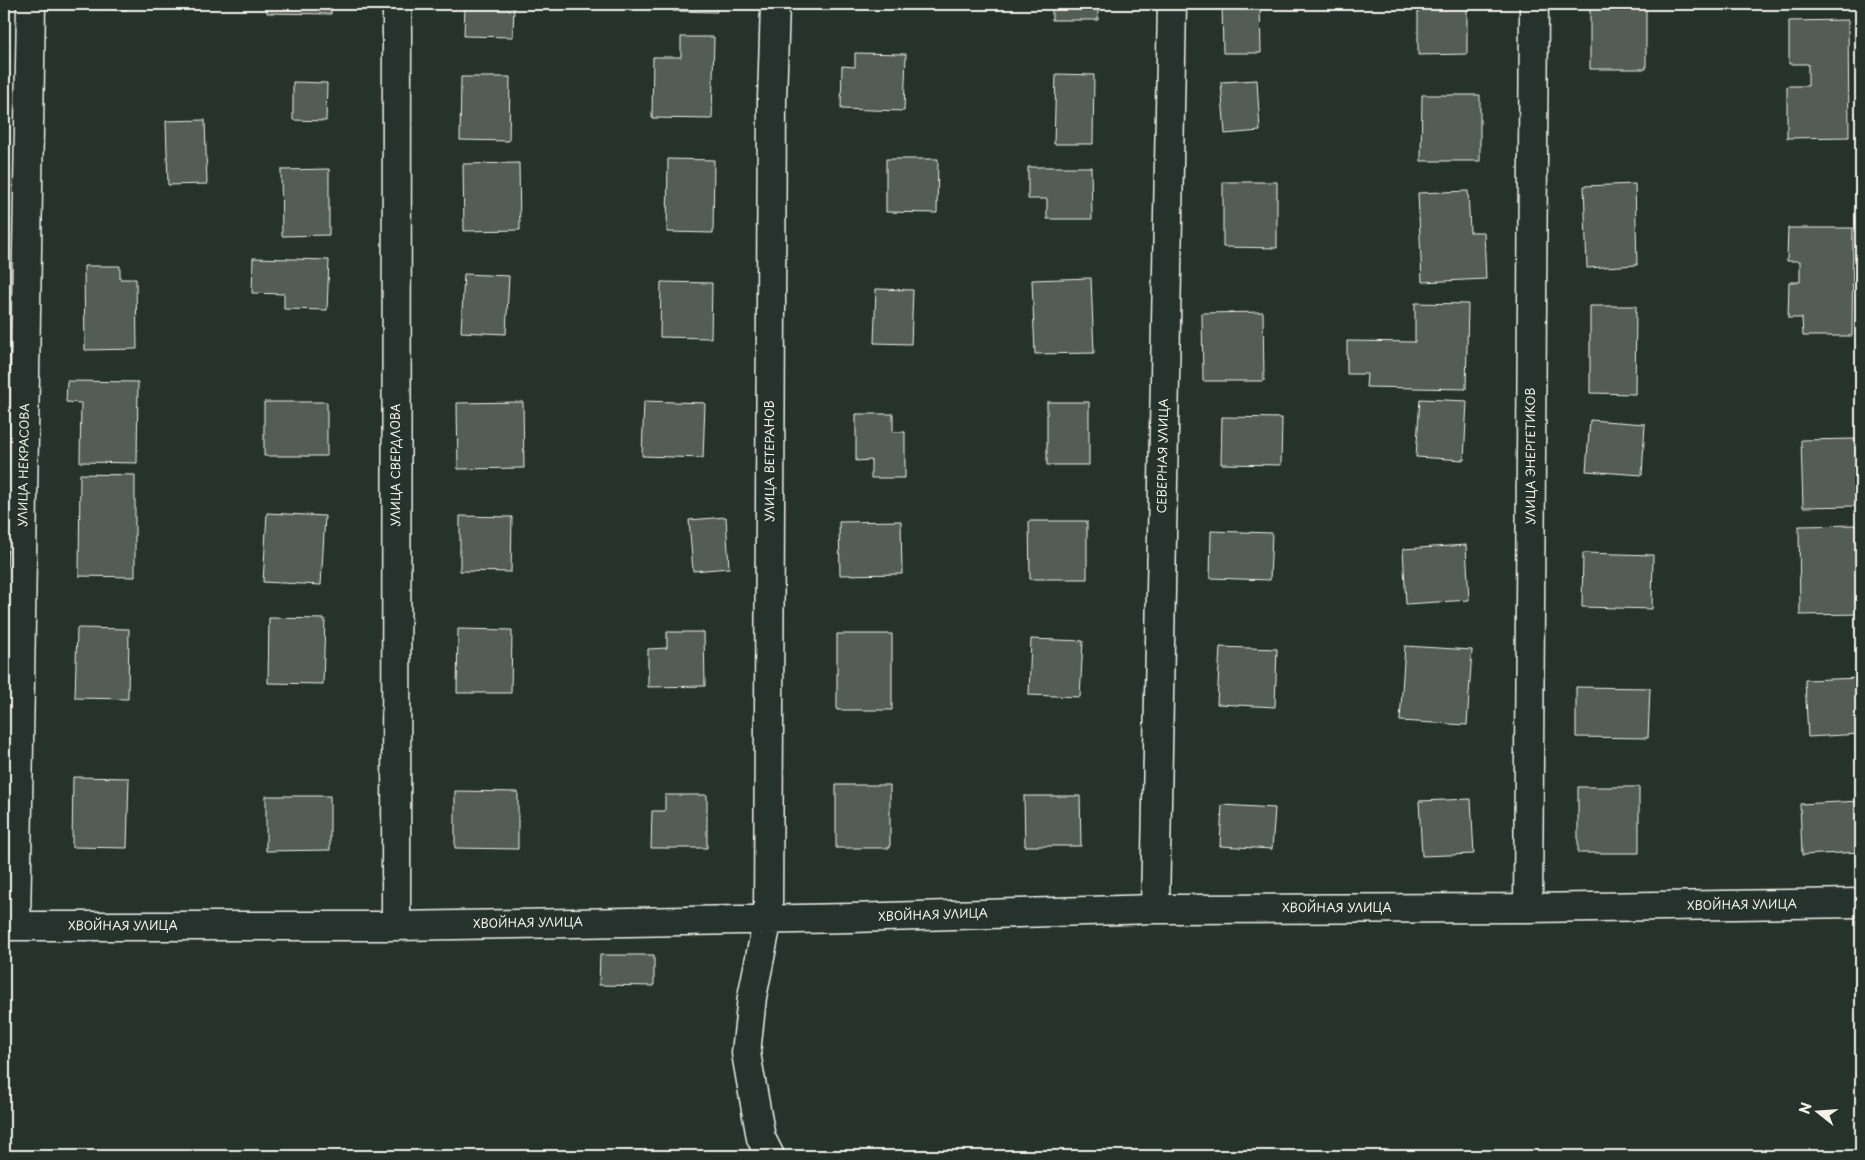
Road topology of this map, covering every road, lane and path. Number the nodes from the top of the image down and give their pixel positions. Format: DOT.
graph roads {
  1 [pos="31,4"];
  2 [pos="397,4"];
  3 [pos="775,4"];
  4 [pos="1172,4"];
  5 [pos="1534,4"];
  6 [pos="1861,903"];
  7 [pos="1528,908"];
  8 [pos="1155,909"];
  9 [pos="768,918"];
  10 [pos="10,926"];
  11 [pos="396,926"];
  12 [pos="770,1156"];
  1 -- 10 [label="street, УЛИЦА НЕКРАСОВА"];
  2 -- 11 [label="street, УЛИЦА СВЕРДЛОВА"];
  3 -- 9 [label="street, УЛИЦА ВЕТЕРАНОВ"];
  4 -- 8 [label="street, СЕВЕРНАЯ УЛИЦА"];
  5 -- 7 [label="street, УЛИЦА ЭНЕРГЕТИКОВ"];
  6 -- 7 [label="street, ХВОЙНАЯ УЛИЦА"];
  7 -- 8 [label="street, ХВОЙНАЯ УЛИЦА"];
  8 -- 9 [label="street, ХВОЙНАЯ УЛИЦА"];
  9 -- 11 [label="street, ХВОЙНАЯ УЛИЦА"];
  9 -- 12 [label="street, УЛИЦА ВЕТЕРАНОВ"];
  10 -- 11 [label="street, ХВОЙНАЯ УЛИЦА"];
}
